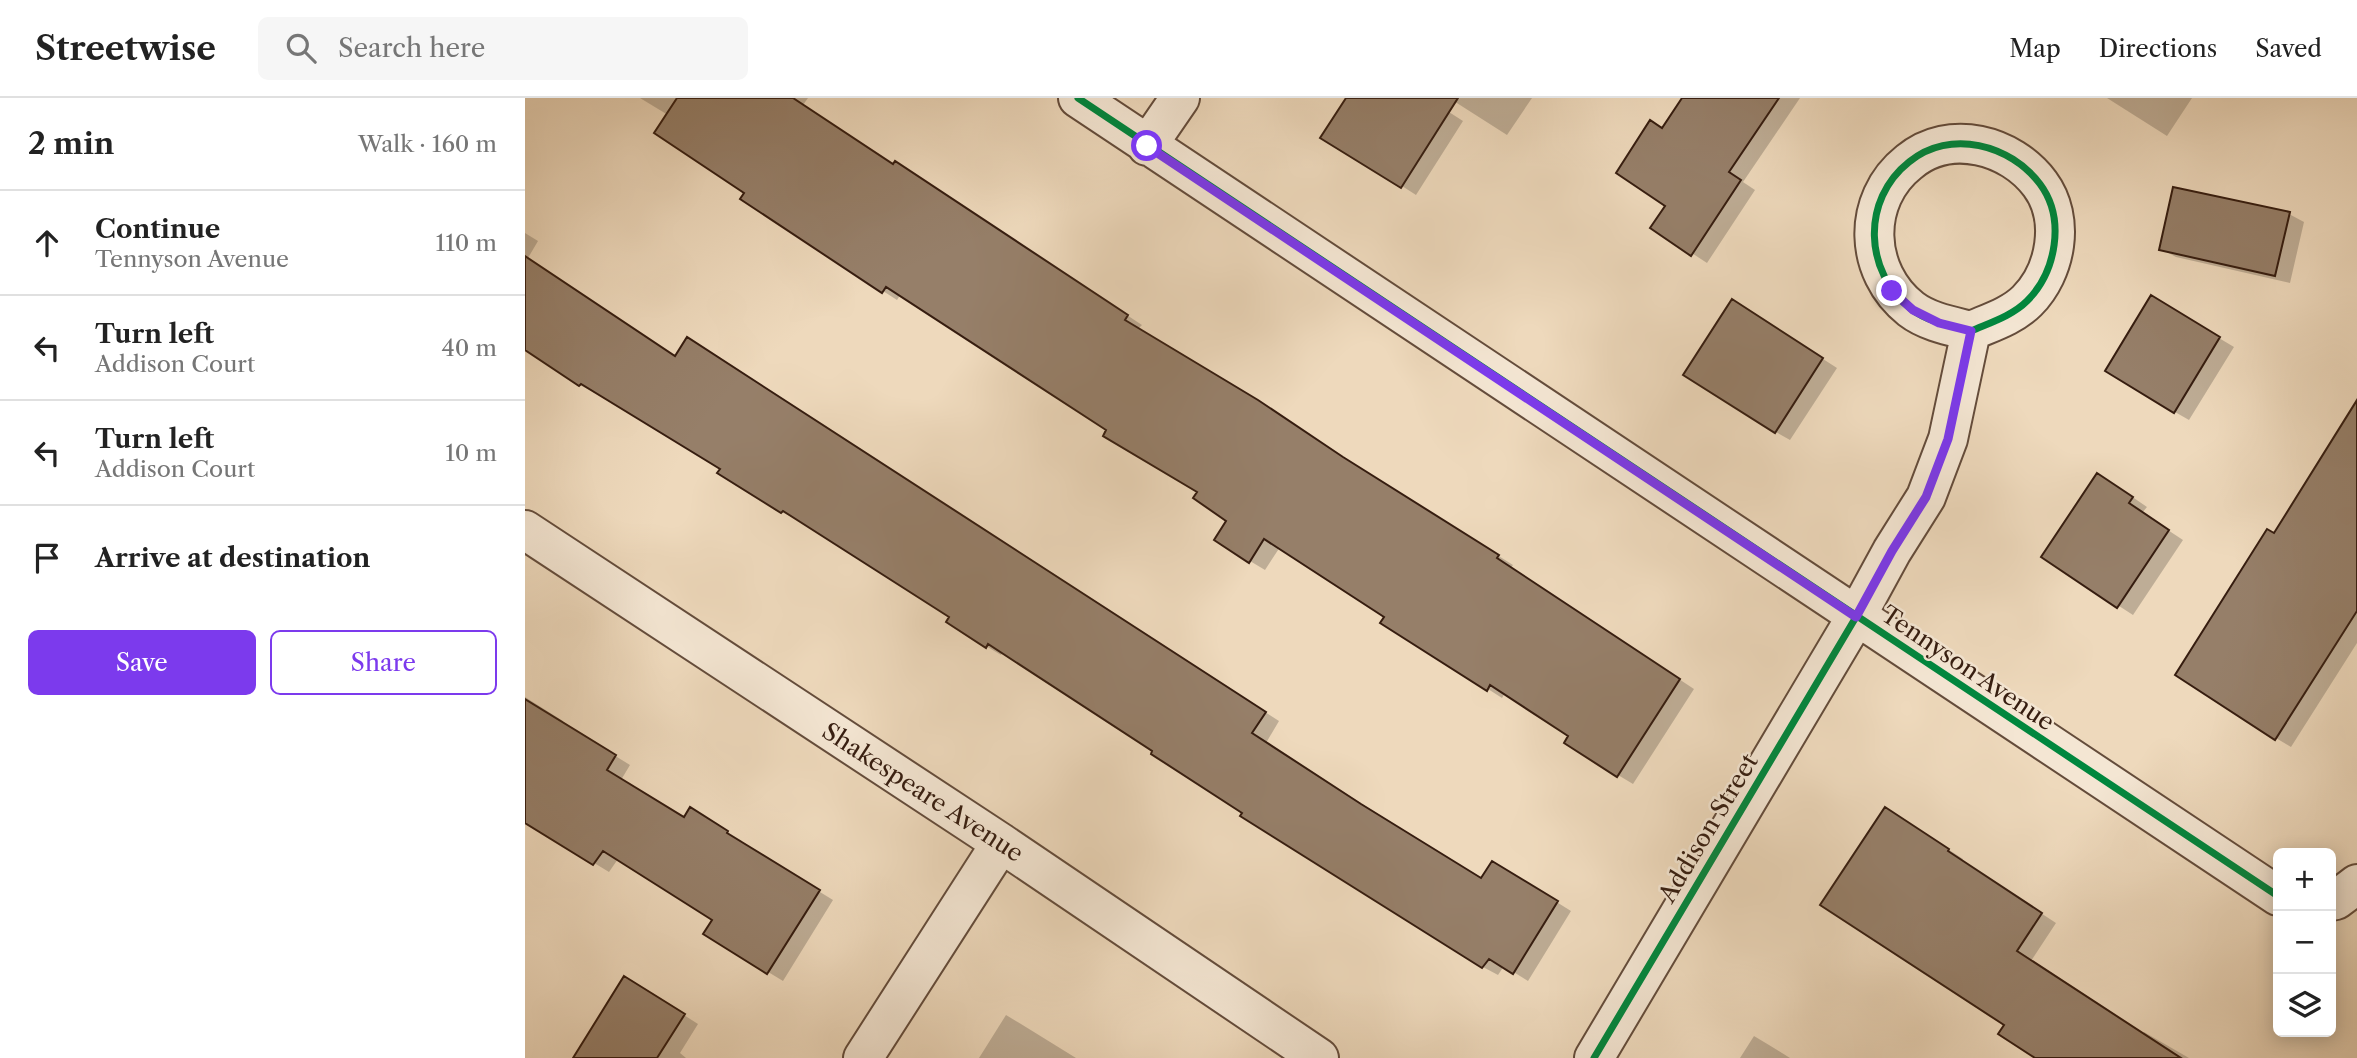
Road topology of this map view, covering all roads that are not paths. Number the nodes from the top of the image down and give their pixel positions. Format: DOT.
graph roads {
  1 [pos="1077,98"];
  2 [pos="1180,98"];
  3 [pos="1147,146"];
  4 [pos="1971,331"];
  5 [pos="525,530"];
  6 [pos="1856,617"];
  7 [pos="1000,843"];
  8 [pos="2357,884"];
  9 [pos="2273,894"];
  10 [pos="2336,900"];
  11 [pos="863,1058"];
  12 [pos="1319,1058"];
  13 [pos="1594,1058"];
  1 -- 3 [label="street, Tennyson Avenue"];
  2 -- 3 [label="street"];
  3 -- 6 [label="street, Tennyson Avenue"];
  4 -- 4 [label="street"];
  4 -- 6 [label="street, Addison Street"];
  5 -- 7 [label="street, Shakespeare Avenue"];
  6 -- 9 [label="street, Tennyson Avenue"];
  6 -- 13 [label="street, Addison Street"];
  7 -- 11 [label="street"];
  7 -- 12 [label="street, Shakespeare Avenue"];
  8 -- 10 [label="street"];
}
